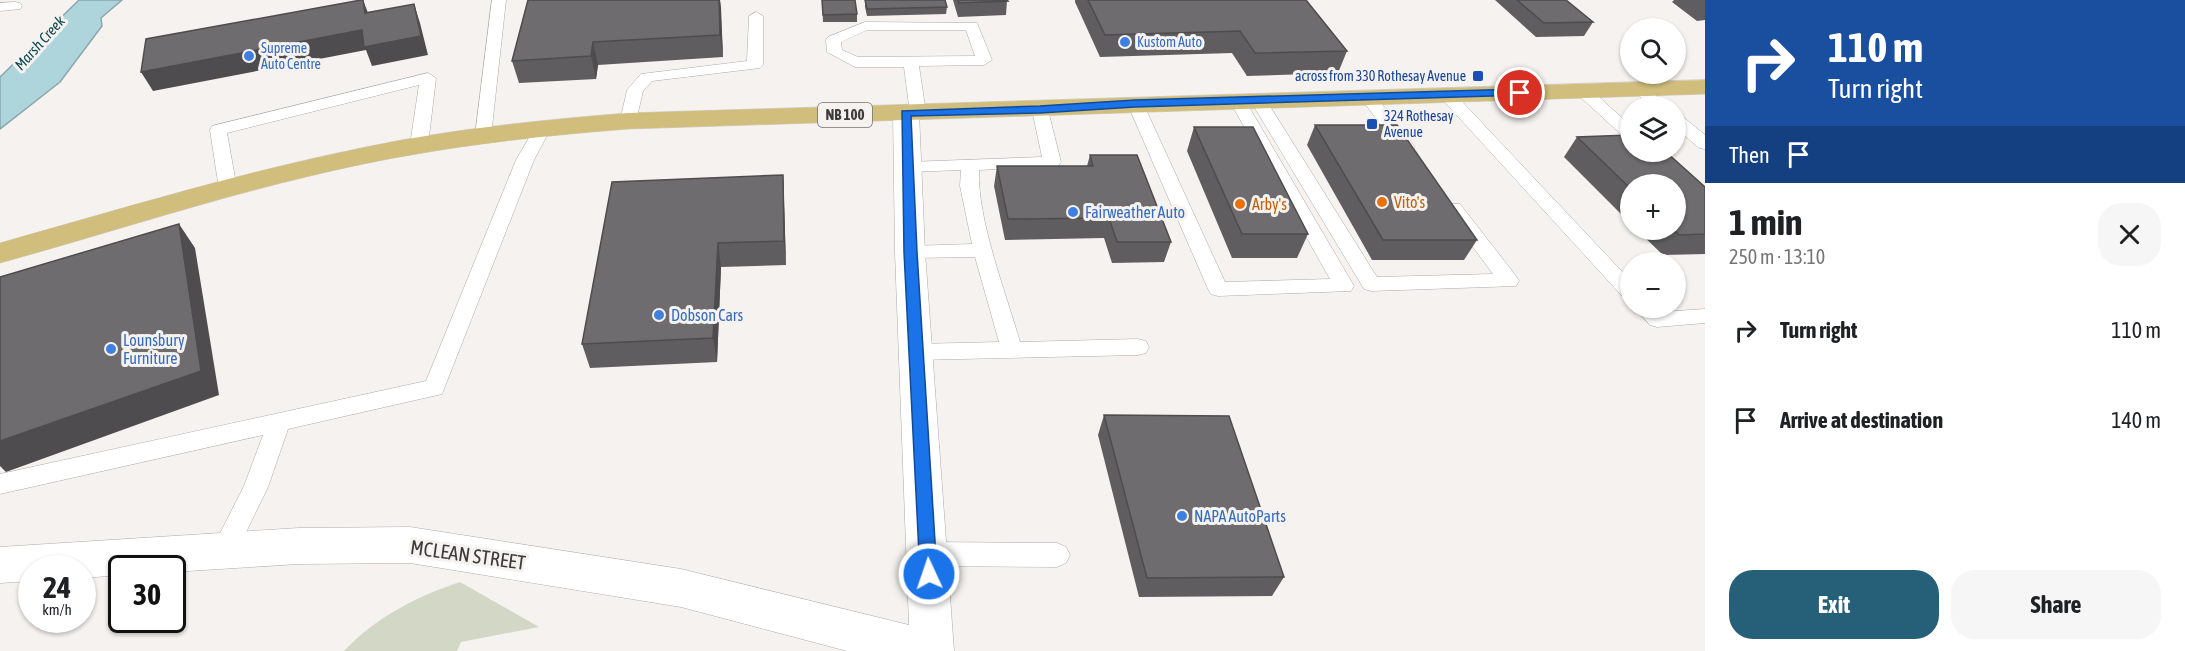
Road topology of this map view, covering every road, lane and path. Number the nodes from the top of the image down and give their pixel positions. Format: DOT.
graph roads {
  1 [pos="498,0"];
  2 [pos="15,6"];
  3 [pos="0,7"];
  4 [pos="756,16"];
  5 [pos="911,62"];
  6 [pos="1705,87"];
  7 [pos="1639,89"];
  8 [pos="1583,91"];
  9 [pos="1447,95"];
  10 [pos="1648,96"];
  11 [pos="1368,97"];
  12 [pos="1247,100"];
  13 [pos="1135,103"];
  14 [pos="1040,110"];
  15 [pos="912,113"];
  16 [pos="628,121"];
  17 [pos="1620,125"];
  18 [pos="1686,128"];
  19 [pos="543,129"];
  20 [pos="483,136"];
  21 [pos="1705,144"];
  22 [pos="419,146"];
  23 [pos="1417,161"];
  24 [pos="970,165"];
  25 [pos="908,167"];
  26 [pos="228,189"];
  27 [pos="1445,198"];
  28 [pos="983,250"];
  29 [pos="910,252"];
  30 [pos="0,253"];
  31 [pos="1620,281"];
  32 [pos="1705,316"];
  33 [pos="1655,318"];
  34 [pos="1681,318"];
  35 [pos="1686,318"];
  36 [pos="1138,347"];
  37 [pos="1012,350"];
  38 [pos="916,352"];
  39 [pos="279,422"];
  40 [pos="0,484"];
  41 [pos="224,551"];
  42 [pos="928,554"];
  43 [pos="1057,555"];
  44 [pos="0,565"];
  45 [pos="930,651"];
  1 -- 20 [label="lane"];
  2 -- 3 [label="lane"];
  4 -- 16 [label="lane"];
  5 -- 5 [label="lane"];
  5 -- 15 [label="lane"];
  6 -- 7 [label="main road, NB 100"];
  7 -- 8 [label="main road, NB 100"];
  7 -- 10 [label="lane"];
  8 -- 9 [label="main road, NB 100"];
  8 -- 17 [label="lane"];
  9 -- 11 [label="main road, NB 100"];
  9 -- 31 [label="lane"];
  11 -- 12 [label="main road, NB 100"];
  11 -- 23 [label="lane"];
  12 -- 13 [label="main road, NB 100"];
  12 -- 13 [label="lane"];
  12 -- 27 [label="lane"];
  13 -- 14 [label="main road, NB 100"];
  14 -- 15 [label="main road, NB 100"];
  14 -- 24 [label="lane"];
  15 -- 16 [label="main road, NB 100"];
  15 -- 25 [label="street"];
  16 -- 19 [label="main road, NB 100"];
  18 -- 21 [label="lane"];
  19 -- 20 [label="main road, NB 100"];
  19 -- 39 [label="lane"];
  20 -- 22 [label="main road, NB 100"];
  22 -- 26 [label="main road, NB 100"];
  22 -- 26 [label="lane"];
  24 -- 25 [label="lane"];
  24 -- 28 [label="lane"];
  25 -- 29 [label="street"];
  26 -- 30 [label="main road, NB 100"];
  28 -- 29 [label="lane"];
  28 -- 37 [label="lane"];
  29 -- 38 [label="street"];
  32 -- 35 [label="lane"];
  33 -- 34 [label="lane"];
  36 -- 37 [label="lane"];
  37 -- 38 [label="lane"];
  38 -- 42 [label="street"];
  39 -- 40 [label="lane"];
  39 -- 41 [label="lane"];
  41 -- 44 [label="street, MCLEAN STREET"];
  41 -- 45 [label="street, MCLEAN STREET"];
  42 -- 43 [label="lane"];
  42 -- 45 [label="street"];
}
